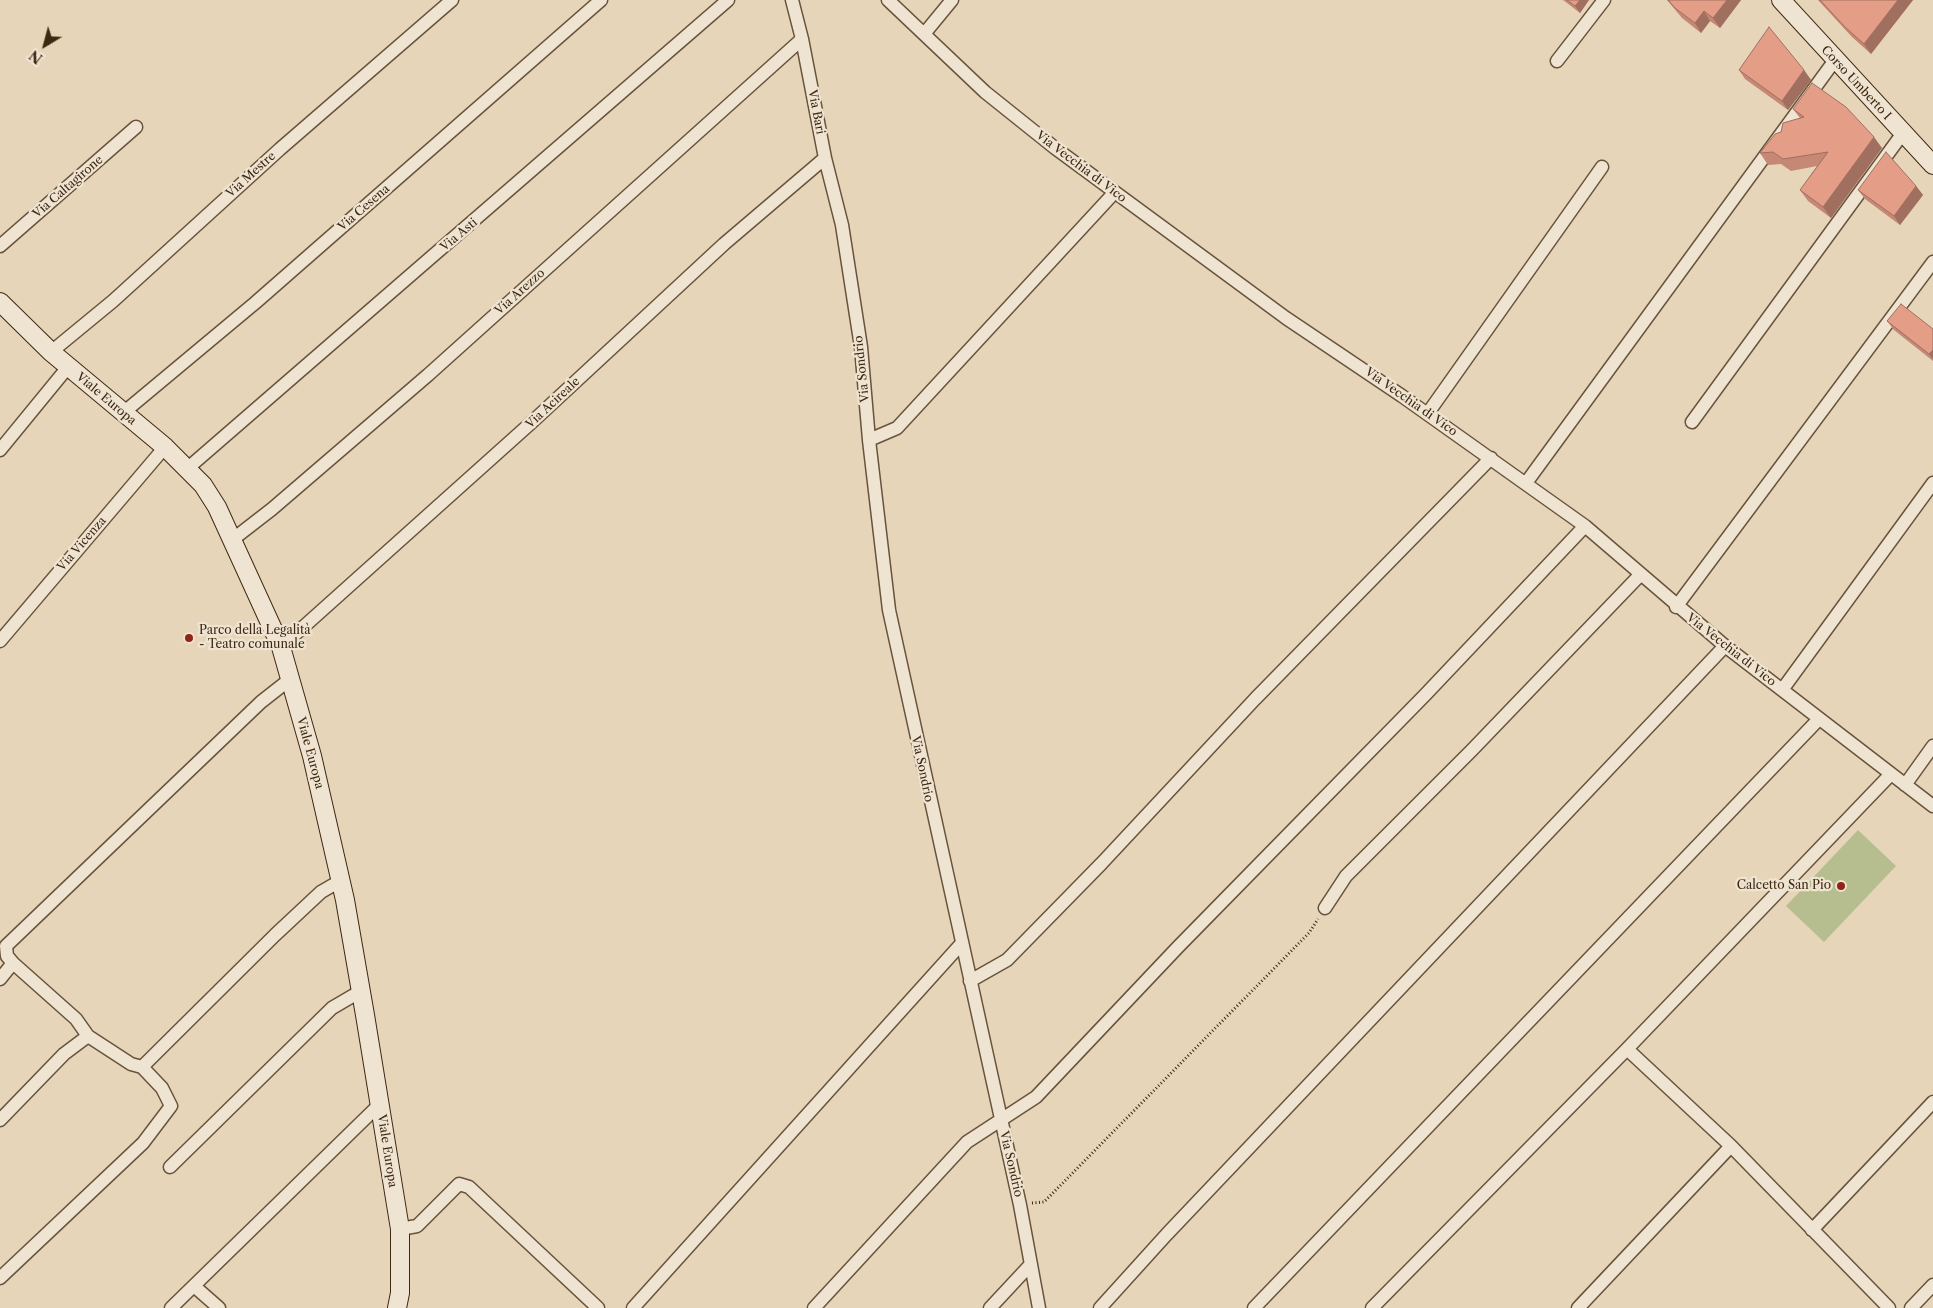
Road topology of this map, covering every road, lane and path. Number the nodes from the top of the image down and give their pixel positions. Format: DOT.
graph roads {
  1 [pos="452,0"];
  2 [pos="601,0"];
  3 [pos="728,0"];
  4 [pos="792,0"];
  5 [pos="888,0"];
  6 [pos="952,0"];
  7 [pos="1604,0"];
  8 [pos="1781,0"];
  9 [pos="924,34"];
  10 [pos="802,39"];
  11 [pos="1835,60"];
  12 [pos="1557,61"];
  13 [pos="136,127"];
  14 [pos="1903,133"];
  15 [pos="825,158"];
  16 [pos="1933,165"];
  17 [pos="1602,167"];
  18 [pos="1114,193"];
  19 [pos="842,224"];
  20 [pos="0,246"];
  21 [pos="1933,262"];
  22 [pos="0,302"];
  23 [pos="50,352"];
  24 [pos="68,366"];
  25 [pos="124,413"];
  26 [pos="1428,413"];
  27 [pos="1692,422"];
  28 [pos="869,440"];
  29 [pos="165,447"];
  30 [pos="0,450"];
  31 [pos="1491,458"];
  32 [pos="188,468"];
  33 [pos="1526,483"];
  34 [pos="1933,483"];
  35 [pos="1585,526"];
  36 [pos="232,540"];
  37 [pos="1642,574"];
  38 [pos="1676,606"];
  39 [pos="0,641"];
  40 [pos="1724,646"];
  41 [pos="281,647"];
  42 [pos="289,680"];
  43 [pos="1782,690"];
  44 [pos="1819,719"];
  45 [pos="1933,746"];
  46 [pos="1891,774"];
  47 [pos="1905,785"];
  48 [pos="1933,806"];
  49 [pos="340,881"];
  50 [pos="1325,908"];
  51 [pos="962,943"];
  52 [pos="13,963"];
  53 [pos="0,979"];
  54 [pos="970,980"];
  55 [pos="361,991"];
  56 [pos="88,1036"];
  57 [pos="1627,1049"];
  58 [pos="142,1067"];
  59 [pos="1933,1102"];
  60 [pos="380,1104"];
  61 [pos="0,1120"];
  62 [pos="1000,1120"];
  63 [pos="1731,1146"];
  64 [pos="170,1167"];
  65 [pos="1020,1205"];
  66 [pos="400,1229"];
  67 [pos="1812,1230"];
  68 [pos="1031,1264"];
  69 [pos="0,1278"];
  70 [pos="1933,1285"];
  71 [pos="194,1286"];
  72 [pos="171,1308"];
  73 [pos="219,1308"];
  74 [pos="397,1308"];
  75 [pos="598,1308"];
  76 [pos="634,1308"];
  77 [pos="814,1308"];
  78 [pos="990,1308"];
  79 [pos="1038,1308"];
  80 [pos="1100,1308"];
  81 [pos="1254,1308"];
  82 [pos="1372,1308"];
  83 [pos="1578,1308"];
  84 [pos="1888,1308"];
  85 [pos="1912,1308"];
  1 -- 23 [label="street, Via Mestre"];
  2 -- 25 [label="street, Via Cesena"];
  3 -- 32 [label="street, Via Asti"];
  4 -- 10 [label="street, Via Bari"];
  5 -- 9 [label="street, Via Vecchia di Vico"];
  6 -- 9 [label="street"];
  7 -- 12 [label="street"];
  8 -- 11 [label="street, Corso Umberto I"];
  9 -- 18 [label="street, Via Vecchia di Vico"];
  10 -- 15 [label="street, Via Bari"];
  10 -- 36 [label="street, Via Arezzo"];
  11 -- 14 [label="street, Corso Umberto I"];
  11 -- 33 [label="street"];
  13 -- 20 [label="street, Via Caltagirone"];
  14 -- 16 [label="street, Corso Umberto I"];
  14 -- 27 [label="street"];
  15 -- 19 [label="street, Via Bari"];
  15 -- 41 [label="street, Via Acireale"];
  17 -- 26 [label="street"];
  18 -- 26 [label="street, Via Vecchia di Vico"];
  18 -- 28 [label="street"];
  19 -- 28 [label="street, Via Sondrio"];
  21 -- 38 [label="street"];
  22 -- 23 [label="street, Viale Europa"];
  23 -- 24 [label="street, Viale Europa"];
  24 -- 25 [label="street, Viale Europa"];
  24 -- 30 [label="street"];
  25 -- 29 [label="street, Viale Europa"];
  26 -- 31 [label="street, Via Vecchia di Vico"];
  28 -- 51 [label="street, Via Sondrio"];
  29 -- 32 [label="street, Viale Europa"];
  29 -- 39 [label="street, Via Vicenza"];
  31 -- 33 [label="street, Via Vecchia di Vico"];
  31 -- 54 [label="street"];
  32 -- 36 [label="street, Viale Europa"];
  33 -- 35 [label="street, Via Vecchia di Vico"];
  34 -- 43 [label="street"];
  35 -- 37 [label="street, Via Vecchia di Vico"];
  35 -- 62 [label="street"];
  36 -- 41 [label="street, Viale Europa"];
  37 -- 38 [label="street, Via Vecchia di Vico"];
  37 -- 50 [label="street"];
  38 -- 40 [label="street, Via Vecchia di Vico"];
  40 -- 43 [label="street, Via Vecchia di Vico"];
  40 -- 80 [label="street"];
  41 -- 42 [label="street, Viale Europa"];
  42 -- 49 [label="street, Viale Europa"];
  42 -- 52 [label="street"];
  43 -- 44 [label="street, Via Vecchia di Vico"];
  44 -- 46 [label="street, Via Vecchia di Vico"];
  44 -- 81 [label="street"];
  45 -- 47 [label="street"];
  46 -- 47 [label="street, Via Vecchia di Vico"];
  46 -- 57 [label="street"];
  47 -- 48 [label="street, Via Vecchia di Vico"];
  49 -- 55 [label="street, Viale Europa"];
  49 -- 58 [label="street"];
  50 -- 65 [label="path"];
  51 -- 54 [label="street, Via Sondrio"];
  51 -- 76 [label="street"];
  52 -- 53 [label="street"];
  52 -- 56 [label="street"];
  54 -- 62 [label="street, Via Sondrio"];
  55 -- 60 [label="street, Viale Europa"];
  55 -- 64 [label="street"];
  56 -- 58 [label="street"];
  56 -- 61 [label="street"];
  57 -- 63 [label="street"];
  57 -- 82 [label="street"];
  58 -- 69 [label="street"];
  59 -- 67 [label="street"];
  60 -- 66 [label="street, Viale Europa"];
  60 -- 71 [label="street"];
  62 -- 65 [label="street, Via Sondrio"];
  62 -- 77 [label="street"];
  63 -- 67 [label="street"];
  63 -- 83 [label="street"];
  65 -- 68 [label="street, Via Sondrio"];
  66 -- 74 [label="street, Viale Europa"];
  66 -- 75 [label="street"];
  67 -- 84 [label="street"];
  68 -- 78 [label="street"];
  68 -- 79 [label="street, Via Sondrio"];
  70 -- 85 [label="street"];
  71 -- 72 [label="street"];
  71 -- 73 [label="street"];
}
